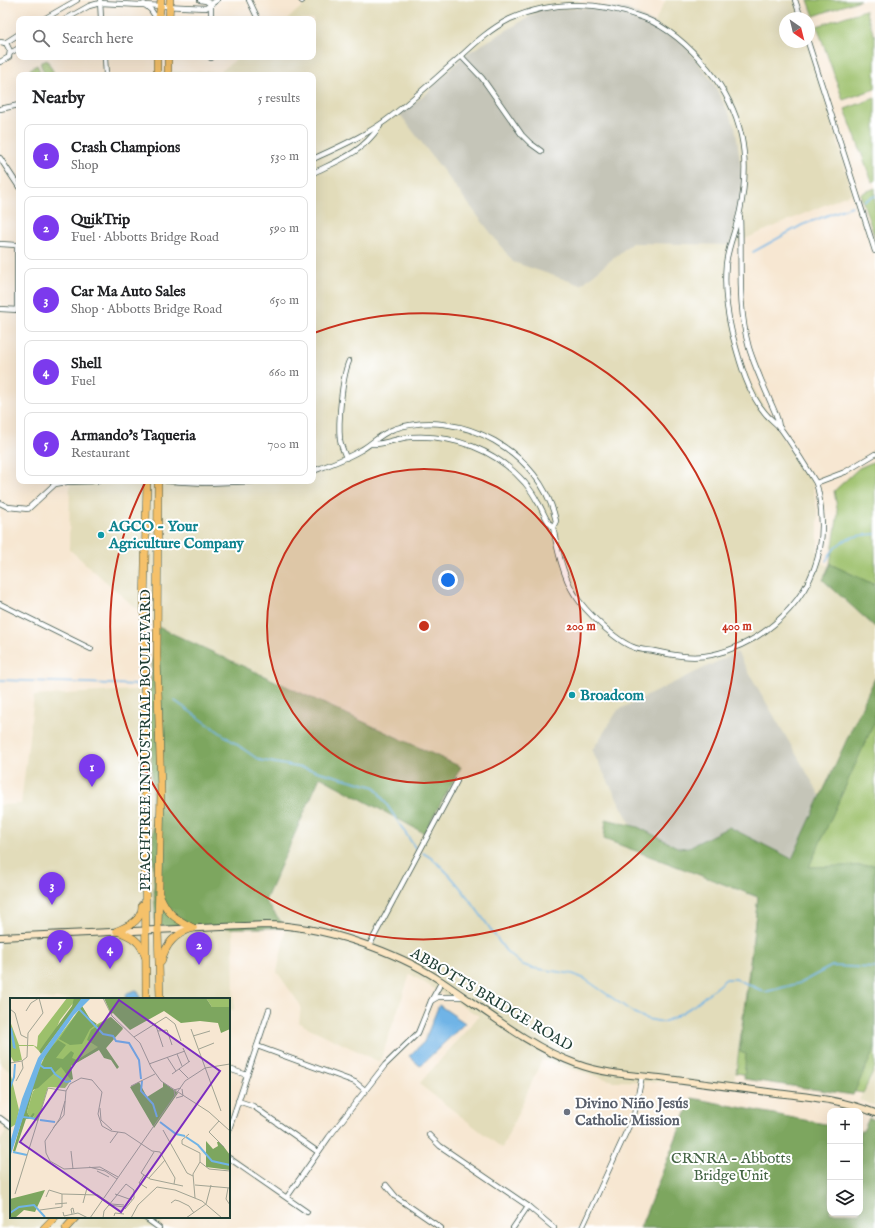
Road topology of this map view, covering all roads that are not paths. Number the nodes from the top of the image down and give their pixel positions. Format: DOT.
graph roads {
  1 [pos="77,0"];
  2 [pos="200,0"];
  3 [pos="218,0"];
  4 [pos="249,0"];
  5 [pos="795,0"];
  6 [pos="100,2"];
  7 [pos="160,3"];
  8 [pos="170,3"];
  9 [pos="144,4"];
  10 [pos="211,4"];
  11 [pos="799,12"];
  12 [pos="49,16"];
  13 [pos="71,16"];
  14 [pos="101,16"];
  15 [pos="156,16"];
  16 [pos="158,16"];
  17 [pos="169,16"];
  18 [pos="211,16"];
  19 [pos="257,16"];
  20 [pos="16,36"];
  21 [pos="3,42"];
  22 [pos="810,48"];
  23 [pos="16,50"];
  24 [pos="10,54"];
  25 [pos="461,56"];
  26 [pos="104,60"];
  27 [pos="157,60"];
  28 [pos="168,60"];
  29 [pos="0,62"];
  30 [pos="106,72"];
  31 [pos="156,72"];
  32 [pos="168,72"];
  33 [pos="16,106"];
  34 [pos="0,109"];
  35 [pos="380,126"];
  36 [pos="542,151"];
  37 [pos="0,158"];
  38 [pos="316,158"];
  39 [pos="316,172"];
  40 [pos="16,182"];
  41 [pos="740,212"];
  42 [pos="0,244"];
  43 [pos="16,245"];
  44 [pos="875,251"];
  45 [pos="0,309"];
  46 [pos="16,310"];
  47 [pos="349,361"];
  48 [pos="779,427"];
  49 [pos="371,444"];
  50 [pos="875,454"];
  51 [pos="346,458"];
  52 [pos="316,470"];
  53 [pos="816,483"];
  54 [pos="53,484"];
  55 [pos="147,484"];
  56 [pos="158,484"];
  57 [pos="0,503"];
  58 [pos="553,526"];
  59 [pos="0,604"];
  60 [pos="91,649"];
  61 [pos="457,781"];
  62 [pos="147,885"];
  63 [pos="159,894"];
  64 [pos="193,928"];
  65 [pos="158,929"];
  66 [pos="147,930"];
  67 [pos="117,931"];
  68 [pos="0,938"];
  69 [pos="368,946"];
  70 [pos="147,964"];
  71 [pos="159,970"];
  72 [pos="442,981"];
  73 [pos="464,997"];
  74 [pos="146,998"];
  75 [pos="160,998"];
  76 [pos="431,1001"];
  77 [pos="269,1010"];
  78 [pos="257,1046"];
  79 [pos="230,1069"];
  80 [pos="247,1075"];
  81 [pos="642,1076"];
  82 [pos="365,1090"];
  83 [pos="238,1101"];
  84 [pos="875,1113"];
  85 [pos="0,1118"];
  86 [pos="10,1125"];
  87 [pos="230,1126"];
  88 [pos="429,1135"];
  89 [pos="318,1152"];
  90 [pos="230,1159"];
  91 [pos="386,1185"];
  92 [pos="287,1197"];
  93 [pos="528,1206"];
  94 [pos="307,1212"];
  95 [pos="54,1218"];
  96 [pos="75,1218"];
  97 [pos="145,1218"];
  98 [pos="44,1228"];
  99 [pos="66,1228"];
  100 [pos="159,1228"];
  101 [pos="441,1228"];
  102 [pos="513,1228"];
  103 [pos="554,1228"];
  104 [pos="582,1228"];
  1 -- 12 [label="street"];
  2 -- 10 [label="street"];
  3 -- 10 [label="street"];
  4 -- 19 [label="street"];
  5 -- 11 [label="street"];
  6 -- 9 [label="street"];
  6 -- 13 [label="street"];
  6 -- 14 [label="street"];
  7 -- 8 [label="street"];
  7 -- 9 [label="street"];
  7 -- 16 [label="highway"];
  8 -- 10 [label="street"];
  8 -- 17 [label="highway"];
  9 -- 15 [label="street"];
  10 -- 18 [label="street"];
  20 -- 21 [label="street"];
  21 -- 24 [label="street"];
  22 -- 44 [label="street"];
  23 -- 24 [label="street"];
  24 -- 29 [label="street"];
  25 -- 35 [label="street"];
  25 -- 36 [label="street"];
  25 -- 41 [label="street"];
  26 -- 30 [label="street"];
  27 -- 31 [label="highway"];
  28 -- 32 [label="highway"];
  33 -- 34 [label="street"];
  35 -- 38 [label="street"];
  35 -- 39 [label="street"];
  37 -- 40 [label="street"];
  41 -- 48 [label="street"];
  41 -- 48 [label="street"];
  42 -- 43 [label="street"];
  45 -- 46 [label="street"];
  47 -- 51 [label="street"];
  48 -- 53 [label="street"];
  49 -- 51 [label="street"];
  49 -- 58 [label="street"];
  49 -- 58 [label="street"];
  50 -- 53 [label="street"];
  51 -- 52 [label="street"];
  53 -- 58 [label="street"];
  54 -- 57 [label="street"];
  55 -- 62 [label="highway, PEACHTREE INDUSTRIAL BOULEVARD"];
  56 -- 63 [label="highway, PEACHTREE INDUSTRIAL BOULEVARD"];
  59 -- 60 [label="street"];
  61 -- 69 [label="street"];
  62 -- 66 [label="highway, PEACHTREE INDUSTRIAL BOULEVARD"];
  62 -- 67 [label="highway"];
  63 -- 64 [label="highway"];
  63 -- 65 [label="highway, PEACHTREE INDUSTRIAL BOULEVARD"];
  64 -- 65 [label="main road, ABBOTTS BRIDGE ROAD"];
  64 -- 69 [label="main road, ABBOTTS BRIDGE ROAD"];
  64 -- 71 [label="highway"];
  65 -- 66 [label="main road, ABBOTTS BRIDGE ROAD"];
  65 -- 71 [label="highway, PEACHTREE INDUSTRIAL BOULEVARD"];
  66 -- 67 [label="main road, ABBOTTS BRIDGE ROAD"];
  66 -- 70 [label="highway, PEACHTREE INDUSTRIAL BOULEVARD"];
  67 -- 68 [label="main road, ABBOTTS BRIDGE ROAD"];
  67 -- 70 [label="highway"];
  69 -- 72 [label="main road, ABBOTTS BRIDGE ROAD"];
  70 -- 74 [label="highway, PEACHTREE INDUSTRIAL BOULEVARD"];
  71 -- 75 [label="highway, PEACHTREE INDUSTRIAL BOULEVARD"];
  72 -- 73 [label="main road, ABBOTTS BRIDGE ROAD"];
  72 -- 76 [label="street"];
  73 -- 76 [label="street"];
  73 -- 81 [label="main road, ABBOTTS BRIDGE ROAD"];
  76 -- 82 [label="street"];
  77 -- 78 [label="street"];
  78 -- 80 [label="street"];
  78 -- 82 [label="street"];
  79 -- 80 [label="street"];
  80 -- 83 [label="street"];
  81 -- 84 [label="main road, ABBOTTS BRIDGE ROAD"];
  81 -- 104 [label="street"];
  82 -- 89 [label="street"];
  83 -- 87 [label="street"];
  83 -- 89 [label="street"];
  85 -- 86 [label="street"];
  88 -- 93 [label="street"];
  89 -- 92 [label="street"];
  90 -- 92 [label="street"];
  91 -- 101 [label="street"];
  92 -- 94 [label="street"];
  93 -- 102 [label="street"];
  93 -- 103 [label="street"];
  95 -- 98 [label="highway"];
  96 -- 99 [label="highway"];
  97 -- 100 [label="street"];
}
